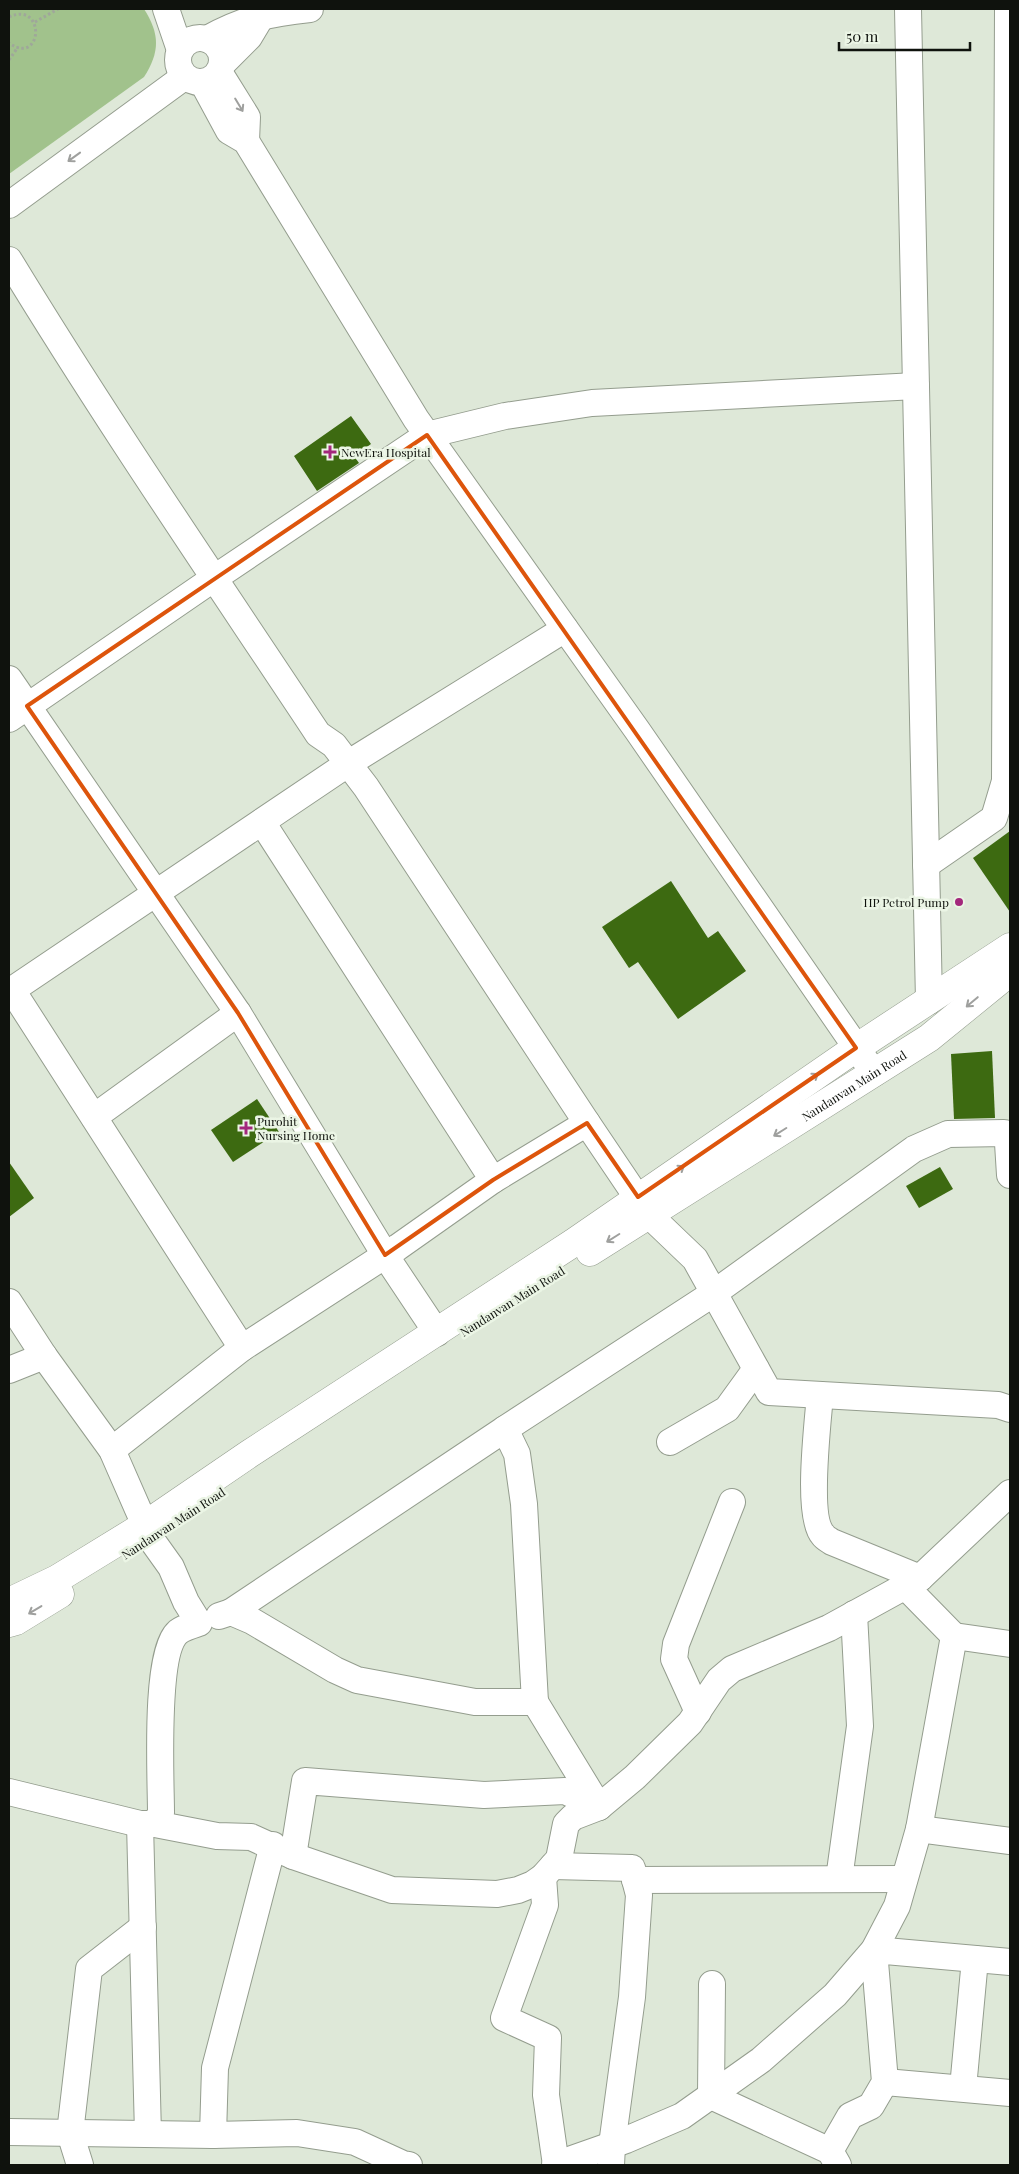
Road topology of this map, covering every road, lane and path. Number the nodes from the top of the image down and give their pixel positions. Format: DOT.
graph roads {
  1 [pos="58,9"];
  2 [pos="166,9"];
  3 [pos="173,9"];
  4 [pos="310,9"];
  5 [pos="908,9"];
  6 [pos="1008,9"];
  7 [pos="9,17"];
  8 [pos="35,22"];
  9 [pos="9,43"];
  10 [pos="18,47"];
  11 [pos="9,60"];
  12 [pos="198,61"];
  13 [pos="1009,182"];
  14 [pos="9,183"];
  15 [pos="9,205"];
  16 [pos="9,240"];
  17 [pos="9,260"];
  18 [pos="916,386"];
  19 [pos="427,435"];
  20 [pos="219,574"];
  21 [pos="565,629"];
  22 [pos="9,679"];
  23 [pos="18,713"];
  24 [pos="347,761"];
  25 [pos="262,822"];
  26 [pos="926,865"];
  27 [pos="156,893"];
  28 [pos="1010,946"];
  29 [pos="1010,972"];
  30 [pos="10,991"];
  31 [pos="929,1001"];
  32 [pos="238,1013"];
  33 [pos="856,1048"];
  34 [pos="874,1073"];
  35 [pos="94,1117"];
  36 [pos="587,1123"];
  37 [pos="1010,1175"];
  38 [pos="493,1180"];
  39 [pos="644,1206"];
  40 [pos="384,1255"];
  41 [pos="714,1293"];
  42 [pos="9,1302"];
  43 [pos="436,1333"];
  44 [pos="242,1348"];
  45 [pos="44,1356"];
  46 [pos="756,1369"];
  47 [pos="9,1370"];
  48 [pos="820,1395"];
  49 [pos="1010,1409"];
  50 [pos="505,1429"];
  51 [pos="670,1442"];
  52 [pos="112,1450"];
  53 [pos="1010,1493"];
  54 [pos="732,1502"];
  55 [pos="148,1532"];
  56 [pos="913,1582"];
  57 [pos="9,1602"];
  58 [pos="231,1612"];
  59 [pos="854,1614"];
  60 [pos="9,1623"];
  61 [pos="200,1623"];
  62 [pos="954,1636"];
  63 [pos="1010,1644"];
  64 [pos="535,1702"];
  65 [pos="698,1712"];
  66 [pos="9,1792"];
  67 [pos="599,1807"];
  68 [pos="148,1824"];
  69 [pos="919,1829"];
  70 [pos="1010,1841"];
  71 [pos="283,1850"];
  72 [pos="548,1872"];
  73 [pos="839,1879"];
  74 [pos="904,1879"];
  75 [pos="635,1880"];
  76 [pos="143,1927"];
  77 [pos="874,1950"];
  78 [pos="975,1959"];
  79 [pos="1010,1962"];
  80 [pos="712,1984"];
  81 [pos="885,2082"];
  82 [pos="964,2088"];
  83 [pos="1010,2093"];
  84 [pos="711,2096"];
  85 [pos="9,2132"];
  86 [pos="70,2133"];
  87 [pos="148,2134"];
  88 [pos="213,2135"];
  89 [pos="612,2155"];
  90 [pos="374,2158"];
  91 [pos="834,2158"];
  92 [pos="80,2165"];
  93 [pos="409,2165"];
  94 [pos="555,2165"];
  1 -- 8 [label="path"];
  2 -- 12 [label="street"];
  3 -- 12 [label="street"];
  4 -- 12 [label="street"];
  5 -- 18 [label="street"];
  6 -- 13 [label="street"];
  7 -- 8 [label="path"];
  8 -- 10 [label="path"];
  9 -- 10 [label="path"];
  10 -- 11 [label="path"];
  12 -- 14 [label="street"];
  12 -- 15 [label="street, one-way"];
  12 -- 19 [label="street"];
  13 -- 26 [label="street"];
  16 -- 20 [label="street"];
  17 -- 20 [label="street"];
  18 -- 19 [label="street"];
  18 -- 26 [label="street"];
  19 -- 20 [label="street"];
  19 -- 21 [label="street"];
  20 -- 23 [label="street"];
  20 -- 24 [label="street"];
  21 -- 24 [label="street"];
  21 -- 33 [label="street"];
  22 -- 23 [label="street"];
  23 -- 27 [label="street"];
  24 -- 25 [label="street"];
  24 -- 36 [label="street"];
  25 -- 27 [label="street"];
  25 -- 38 [label="street"];
  26 -- 31 [label="street"];
  27 -- 30 [label="street"];
  27 -- 32 [label="street"];
  28 -- 31 [label="main road"];
  29 -- 34 [label="main road, Nandanvan Main Road, one-way"];
  30 -- 35 [label="street"];
  31 -- 33 [label="main road"];
  32 -- 35 [label="street"];
  32 -- 40 [label="street"];
  33 -- 34 [label="street"];
  39 -- 33 [label="main road, one-way"];
  34 -- 39 [label="main road, Nandanvan Main Road, one-way"];
  35 -- 44 [label="street"];
  36 -- 38 [label="street"];
  36 -- 39 [label="street"];
  37 -- 41 [label="street"];
  38 -- 40 [label="street"];
  39 -- 41 [label="street"];
  39 -- 43 [label="main road"];
  39 -- 55 [label="main road, Nandanvan Main Road, one-way"];
  40 -- 43 [label="street"];
  40 -- 44 [label="street"];
  41 -- 46 [label="street"];
  41 -- 50 [label="street"];
  42 -- 45 [label="street"];
  43 -- 55 [label="main road"];
  44 -- 52 [label="street"];
  45 -- 47 [label="street"];
  45 -- 52 [label="street"];
  46 -- 48 [label="street"];
  46 -- 51 [label="street"];
  48 -- 49 [label="street"];
  48 -- 56 [label="street"];
  50 -- 58 [label="street"];
  50 -- 64 [label="street"];
  52 -- 55 [label="street"];
  53 -- 56 [label="street"];
  54 -- 65 [label="street"];
  55 -- 57 [label="main road"];
  55 -- 60 [label="main road, Nandanvan Main Road, one-way"];
  55 -- 61 [label="street"];
  56 -- 59 [label="street"];
  56 -- 62 [label="street"];
  58 -- 61 [label="street"];
  58 -- 64 [label="street"];
  59 -- 65 [label="street"];
  59 -- 73 [label="street"];
  61 -- 68 [label="street"];
  62 -- 63 [label="street"];
  62 -- 69 [label="street"];
  64 -- 67 [label="street"];
  65 -- 67 [label="street"];
  66 -- 68 [label="street"];
  67 -- 71 [label="street"];
  67 -- 72 [label="street"];
  68 -- 71 [label="street"];
  68 -- 76 [label="street"];
  69 -- 70 [label="street"];
  69 -- 74 [label="street"];
  71 -- 72 [label="street"];
  71 -- 88 [label="street"];
  72 -- 75 [label="street"];
  72 -- 94 [label="street"];
  73 -- 74 [label="street"];
  73 -- 75 [label="street"];
  74 -- 77 [label="street"];
  75 -- 89 [label="street"];
  76 -- 86 [label="street"];
  76 -- 87 [label="street"];
  77 -- 78 [label="street"];
  77 -- 81 [label="street"];
  77 -- 84 [label="street"];
  78 -- 79 [label="street"];
  78 -- 82 [label="street"];
  80 -- 84 [label="street"];
  81 -- 82 [label="street"];
  81 -- 91 [label="street"];
  82 -- 83 [label="street"];
  84 -- 89 [label="street"];
  84 -- 91 [label="street"];
  85 -- 86 [label="street"];
  86 -- 87 [label="street"];
  86 -- 92 [label="street"];
  87 -- 88 [label="street"];
  88 -- 90 [label="street"];
  89 -- 94 [label="street"];
  90 -- 93 [label="street"];
}
